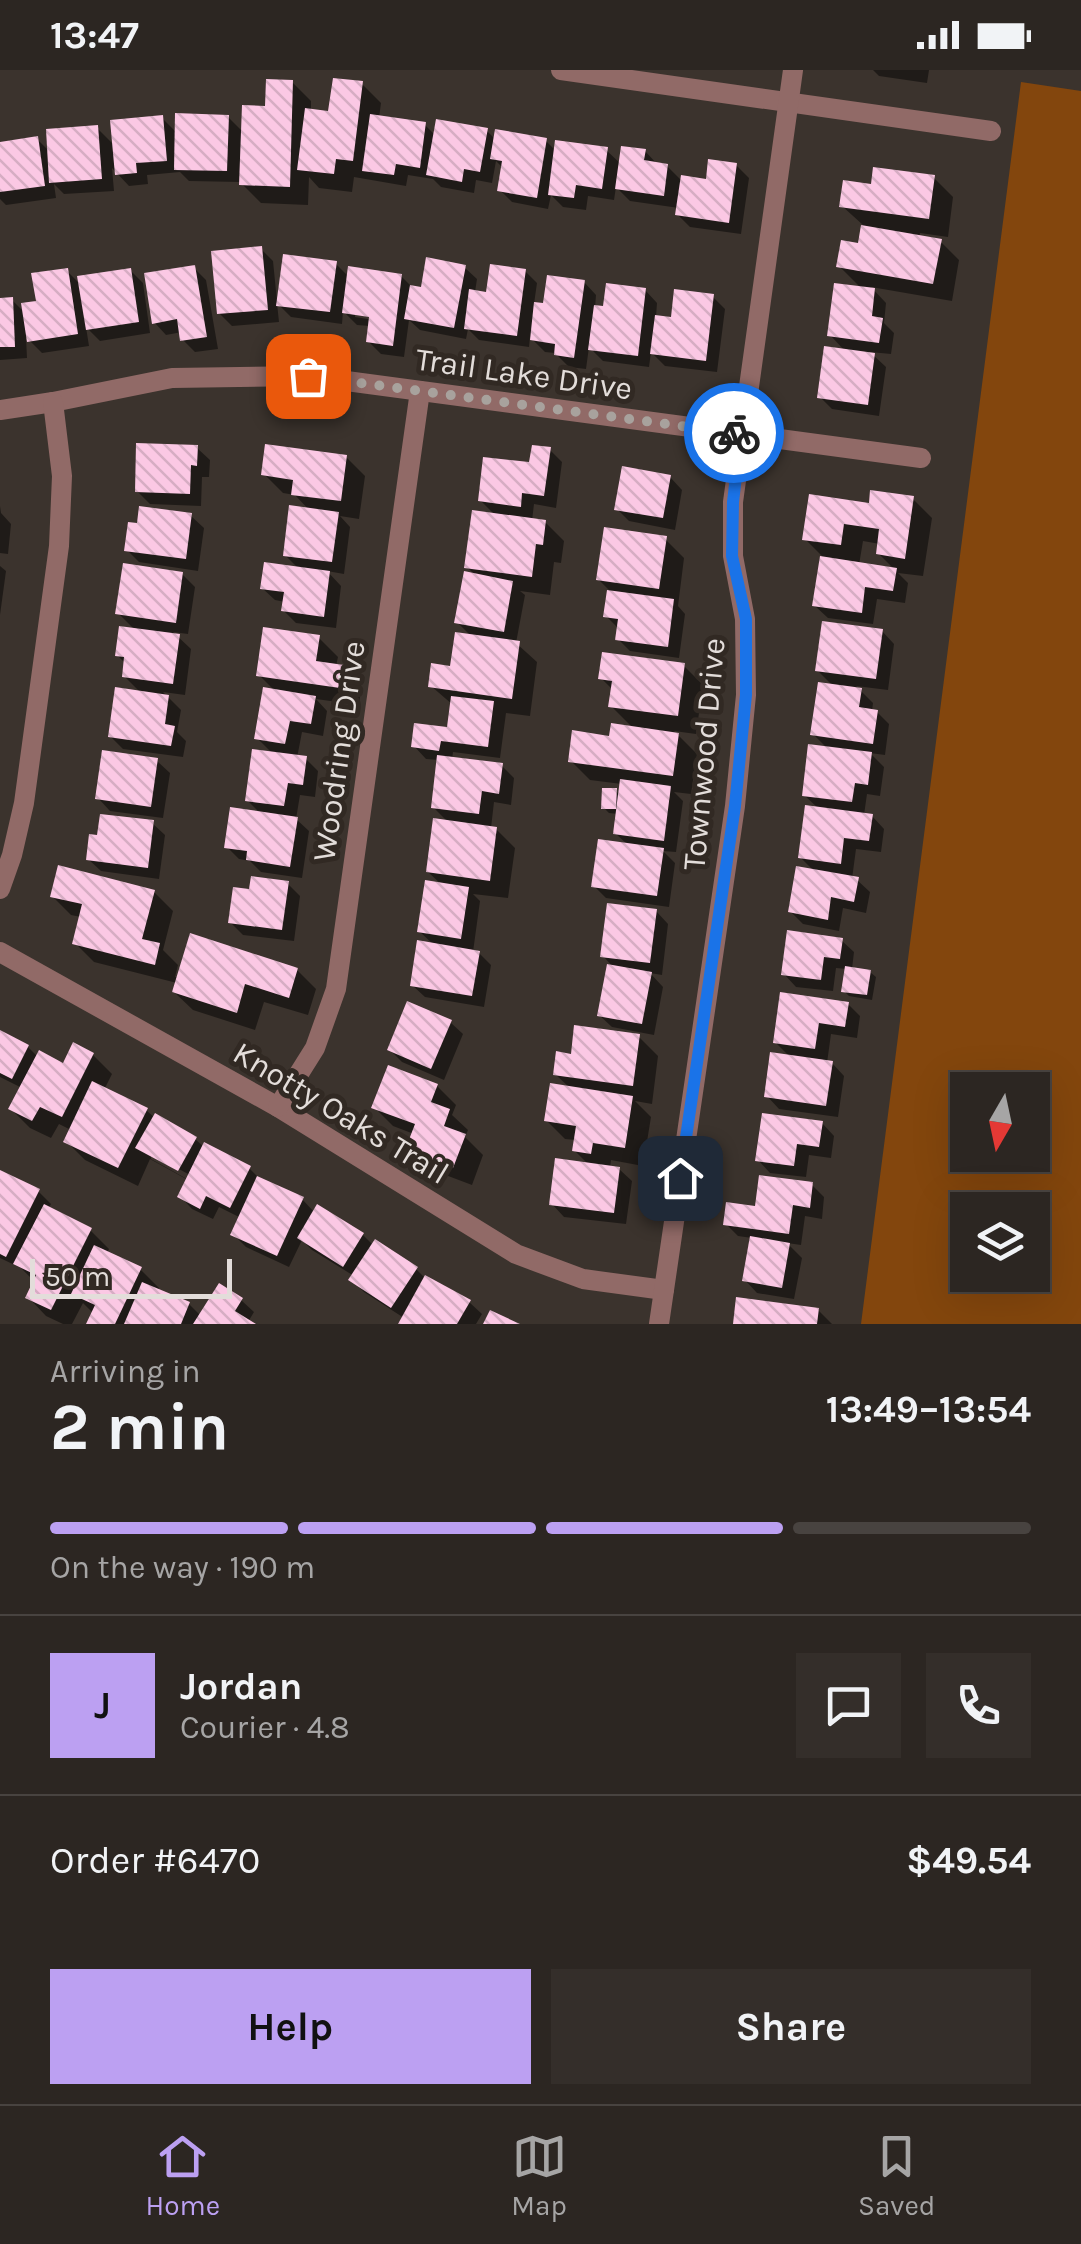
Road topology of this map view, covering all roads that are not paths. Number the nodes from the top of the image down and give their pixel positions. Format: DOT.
graph roads {
  1 [pos="561,70"];
  2 [pos="793,70"];
  3 [pos="788,101"];
  4 [pos="991,131"];
  5 [pos="420,391"];
  6 [pos="53,402"];
  7 [pos="0,410"];
  8 [pos="741,434"];
  9 [pos="920,458"];
  10 [pos="0,889"];
  11 [pos="0,952"];
  12 [pos="278,1107"];
  13 [pos="664,1290"];
  14 [pos="660,1324"];
  1 -- 3 [label="street"];
  2 -- 3 [label="street, Townwood Drive"];
  3 -- 4 [label="street"];
  3 -- 8 [label="street, Townwood Drive"];
  5 -- 6 [label="street, Trail Lake Drive"];
  5 -- 8 [label="street, Trail Lake Drive"];
  5 -- 12 [label="street, Woodring Drive"];
  6 -- 7 [label="street, Trail Lake Drive"];
  6 -- 10 [label="street"];
  8 -- 9 [label="street, Trail Lake Drive"];
  8 -- 13 [label="street, Townwood Drive"];
  11 -- 12 [label="street, Knotty Oaks Trail"];
  12 -- 13 [label="street, Knotty Oaks Trail"];
  13 -- 14 [label="street, Townwood Drive"];
}
